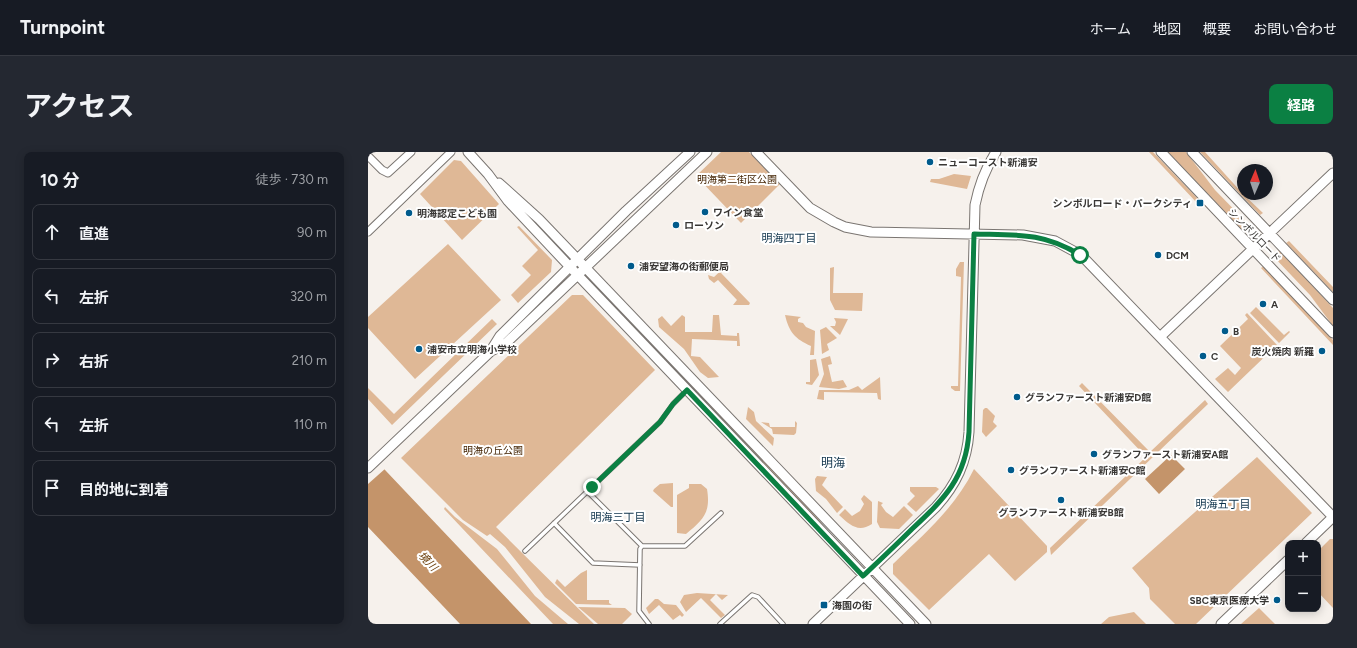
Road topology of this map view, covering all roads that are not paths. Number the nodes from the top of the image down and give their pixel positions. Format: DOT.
graph roads {
  1 [pos="411,152"];
  2 [pos="451,152"];
  3 [pos="468,152"];
  4 [pos="690,152"];
  5 [pos="707,152"];
  6 [pos="756,152"];
  7 [pos="996,152"];
  8 [pos="1161,152"];
  9 [pos="1192,152"];
  10 [pos="368,156"];
  11 [pos="1333,173"];
  12 [pos="488,174"];
  13 [pos="368,232"];
  14 [pos="974,234"];
  15 [pos="1270,234"];
  16 [pos="1254,249"];
  17 [pos="578,259"];
  18 [pos="570,267"];
  19 [pos="586,268"];
  20 [pos="578,276"];
  21 [pos="1333,300"];
  22 [pos="1333,332"];
  23 [pos="1160,338"];
  24 [pos="490,352"];
  25 [pos="687,390"];
  26 [pos="368,468"];
  27 [pos="587,491"];
  28 [pos="721,513"];
  29 [pos="1333,517"];
  30 [pos="554,523"];
  31 [pos="1309,540"];
  32 [pos="642,546"];
  33 [pos="525,551"];
  34 [pos="1285,563"];
  35 [pos="640,565"];
  36 [pos="872,567"];
  37 [pos="863,576"];
  38 [pos="649,624"];
  39 [pos="720,624"];
  40 [pos="783,624"];
  41 [pos="813,624"];
  42 [pos="910,624"];
  43 [pos="926,624"];
  44 [pos="1221,624"];
  1 -- 10 [label="street"];
  2 -- 13 [label="street"];
  3 -- 12 [label="street"];
  4 -- 17 [label="street"];
  5 -- 19 [label="street"];
  6 -- 14 [label="street"];
  7 -- 14 [label="street"];
  8 -- 16 [label="street, シンボルロード"];
  9 -- 15 [label="street, シンボルロード"];
  11 -- 15 [label="street"];
  12 -- 17 [label="street"];
  12 -- 18 [label="street"];
  14 -- 23 [label="street"];
  14 -- 36 [label="street"];
  15 -- 16 [label="street"];
  15 -- 21 [label="street, シンボルロード"];
  16 -- 22 [label="street, シンボルロード"];
  16 -- 23 [label="street"];
  17 -- 18 [label="street"];
  17 -- 19 [label="street"];
  18 -- 20 [label="street"];
  18 -- 24 [label="street"];
  19 -- 20 [label="street"];
  19 -- 36 [label="street"];
  20 -- 24 [label="street"];
  20 -- 25 [label="street"];
  23 -- 29 [label="street"];
  24 -- 26 [label="street"];
  25 -- 27 [label="lane"];
  25 -- 37 [label="street"];
  27 -- 30 [label="lane"];
  27 -- 32 [label="lane"];
  28 -- 32 [label="lane"];
  29 -- 31 [label="street"];
  30 -- 33 [label="lane"];
  30 -- 35 [label="lane"];
  32 -- 35 [label="lane"];
  34 -- 44 [label="street"];
  35 -- 38 [label="lane"];
  36 -- 37 [label="street"];
  36 -- 43 [label="street"];
  37 -- 41 [label="street"];
  37 -- 42 [label="street"];
  39 -- 40 [label="lane"];
}
